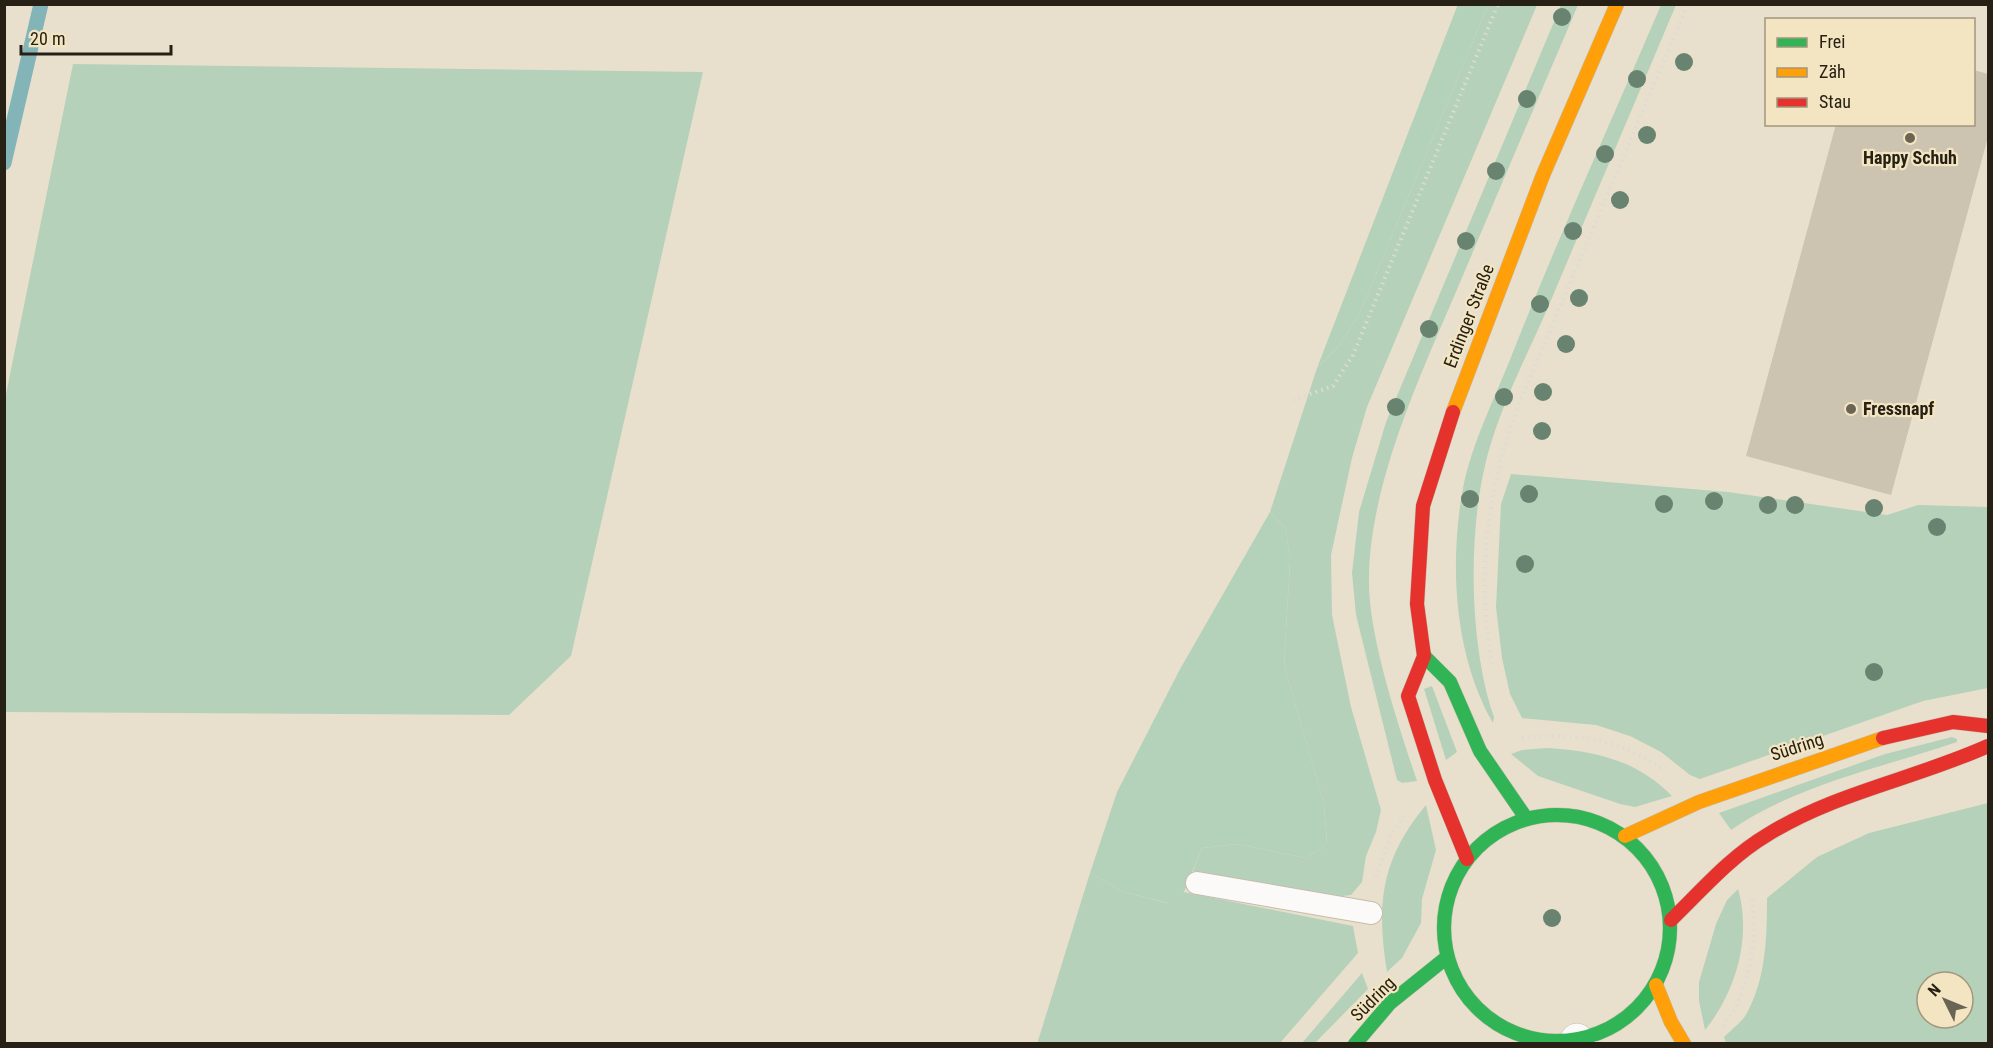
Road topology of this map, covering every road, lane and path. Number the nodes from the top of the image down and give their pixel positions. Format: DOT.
graph roads {
  1 [pos="1498,4"];
  2 [pos="1617,4"];
  3 [pos="1688,4"];
  4 [pos="1293,400"];
  5 [pos="1424,656"];
  6 [pos="1494,676"];
  7 [pos="1989,726"];
  8 [pos="1517,738"];
  9 [pos="1989,746"];
  10 [pos="1670,774"];
  11 [pos="1526,818"];
  12 [pos="1625,836"];
  13 [pos="1467,859"];
  14 [pos="1197,883"];
  15 [pos="1751,893"];
  16 [pos="1371,913"];
  17 [pos="1671,920"];
  18 [pos="1446,958"];
  19 [pos="1656,985"];
  20 [pos="1721,1029"];
  21 [pos="1578,1042"];
  22 [pos="1356,1044"];
  23 [pos="1684,1044"];
  1 -- 4 [label="path"];
  2 -- 5 [label="main road, Erdinger Straße"];
  3 -- 6 [label="path"];
  5 -- 11 [label="main road"];
  5 -- 13 [label="main road, Erdinger Straße"];
  7 -- 12 [label="main road, Südring"];
  8 -- 10 [label="path"];
  9 -- 17 [label="main road"];
  11 -- 12 [label="main road"];
  11 -- 13 [label="main road"];
  12 -- 17 [label="main road"];
  13 -- 18 [label="main road"];
  14 -- 16 [label="lane"];
  15 -- 20 [label="path"];
  17 -- 19 [label="main road"];
  18 -- 21 [label="main road"];
  18 -- 22 [label="main road, Südring"];
  19 -- 21 [label="main road"];
  19 -- 23 [label="main road"];
}
